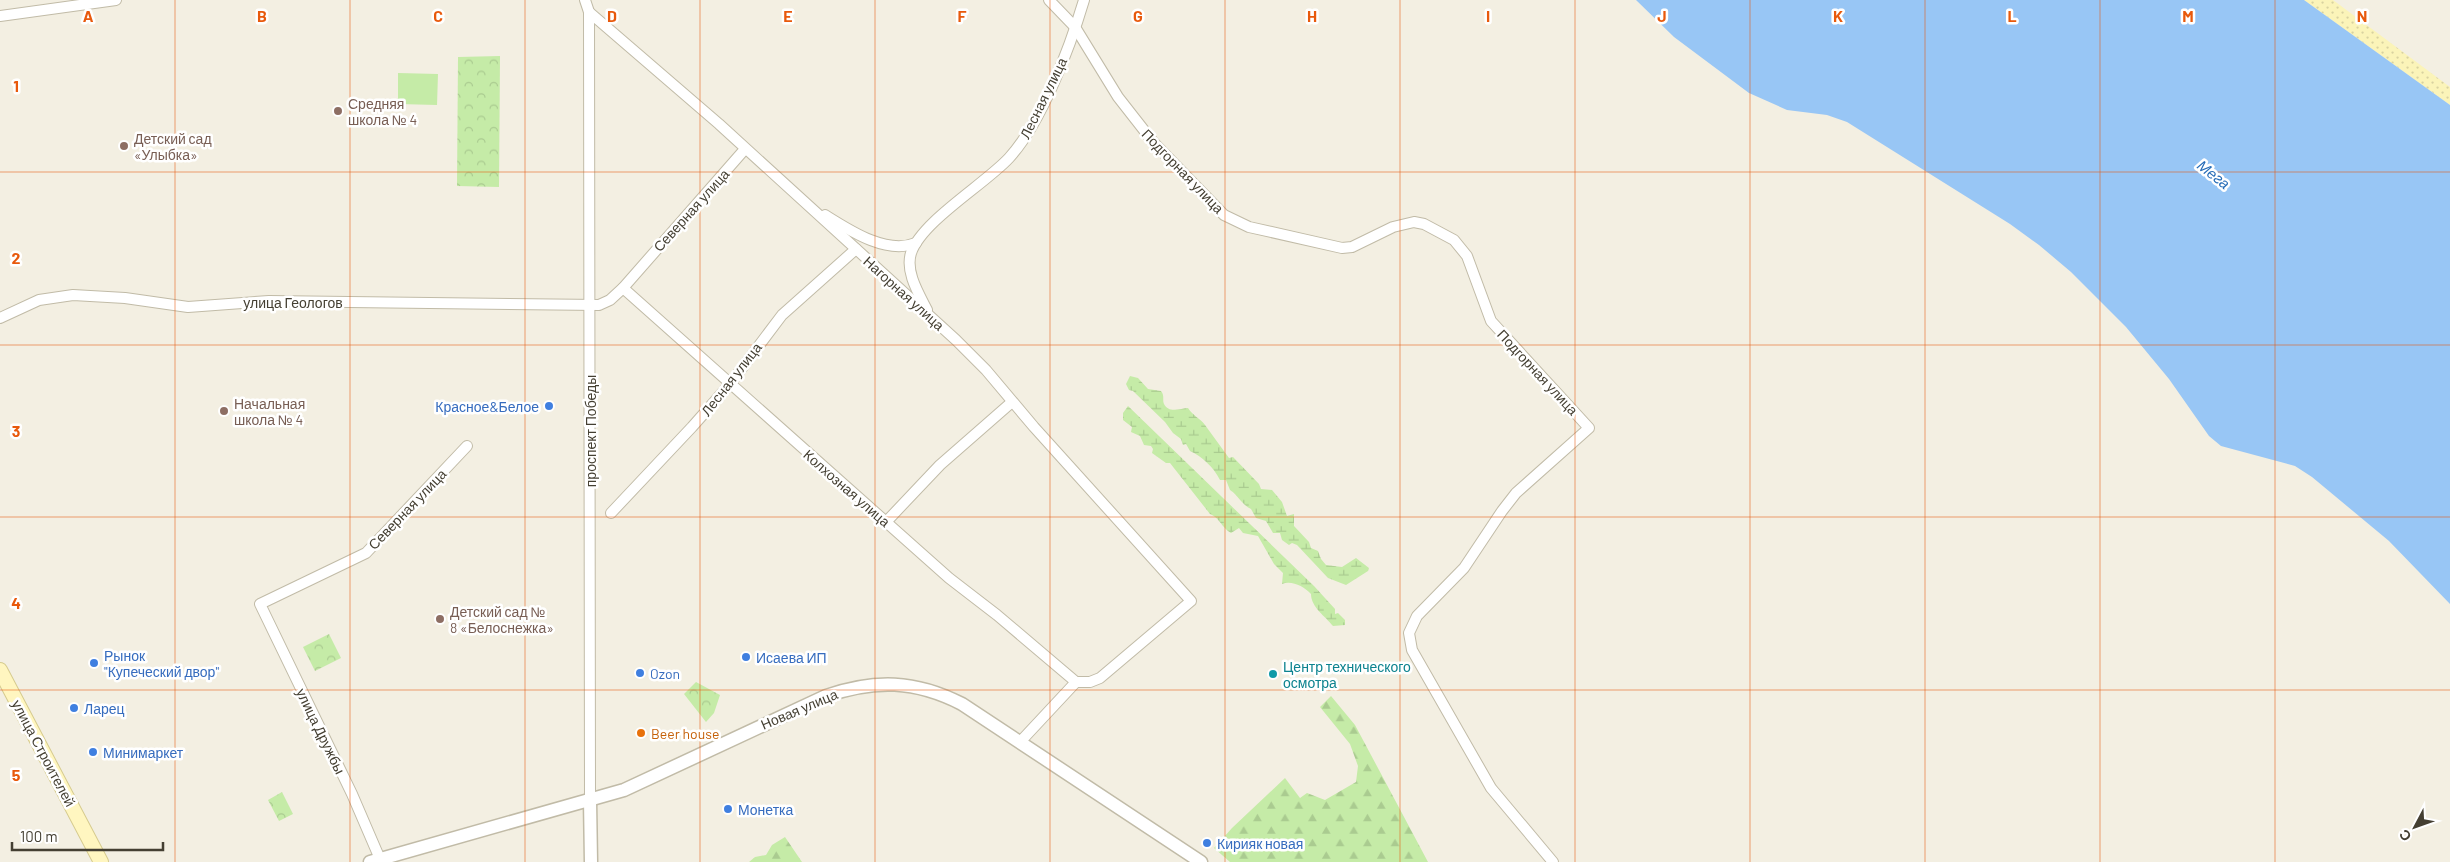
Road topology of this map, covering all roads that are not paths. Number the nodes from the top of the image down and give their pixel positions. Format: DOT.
graph roads {
  1 [pos="116,0"];
  2 [pos="585,0"];
  3 [pos="1049,0"];
  4 [pos="1084,0"];
  5 [pos="589,12"];
  6 [pos="0,16"];
  7 [pos="1076,28"];
  8 [pos="745,149"];
  9 [pos="804,203"];
  10 [pos="916,243"];
  11 [pos="856,250"];
  12 [pos="623,288"];
  13 [pos="590,306"];
  14 [pos="0,318"];
  15 [pos="931,318"];
  16 [pos="730,384"];
  17 [pos="1012,402"];
  18 [pos="468,446"];
  19 [pos="611,513"];
  20 [pos="886,522"];
  21 [pos="260,604"];
  22 [pos="2,677"];
  23 [pos="1076,682"];
  24 [pos="1020,742"];
  25 [pos="590,800"];
  26 [pos="375,860"];
  27 [pos="101,862"];
  28 [pos="591,862"];
  29 [pos="1201,862"];
  30 [pos="1553,862"];
  1 -- 6 [label="street"];
  2 -- 5 [label="street, проспект Победы"];
  3 -- 7 [label="street, Подгорная улица"];
  4 -- 7 [label="street, Лесная улица"];
  5 -- 8 [label="street, Нагорная улица"];
  5 -- 13 [label="street, проспект Победы"];
  7 -- 10 [label="street, Лесная улица"];
  7 -- 30 [label="street, Подгорная улица"];
  8 -- 9 [label="street, Нагорная улица"];
  8 -- 12 [label="street, Северная улица"];
  9 -- 10 [label="street"];
  9 -- 11 [label="street, Нагорная улица"];
  10 -- 15 [label="street"];
  11 -- 15 [label="street, Нагорная улица"];
  11 -- 16 [label="street, Лесная улица"];
  12 -- 13 [label="street, Северная улица"];
  12 -- 16 [label="street, Колхозная улица"];
  13 -- 14 [label="street, улица Геологов"];
  13 -- 25 [label="street, проспект Победы"];
  15 -- 17 [label="street, Нагорная улица"];
  16 -- 19 [label="street, Лесная улица"];
  16 -- 20 [label="street, Колхозная улица"];
  17 -- 20 [label="street"];
  17 -- 23 [label="street, Нагорная улица"];
  18 -- 21 [label="street, Северная улица"];
  20 -- 23 [label="street, Колхозная улица"];
  21 -- 26 [label="street, улица Дружбы"];
  22 -- 27 [label="main road, улица Строителей"];
  23 -- 24 [label="street"];
  24 -- 25 [label="street, Новая улица"];
  24 -- 29 [label="street, Новая улица"];
  25 -- 26 [label="street, Новая улица"];
  25 -- 28 [label="street, проспект Победы"];
}
